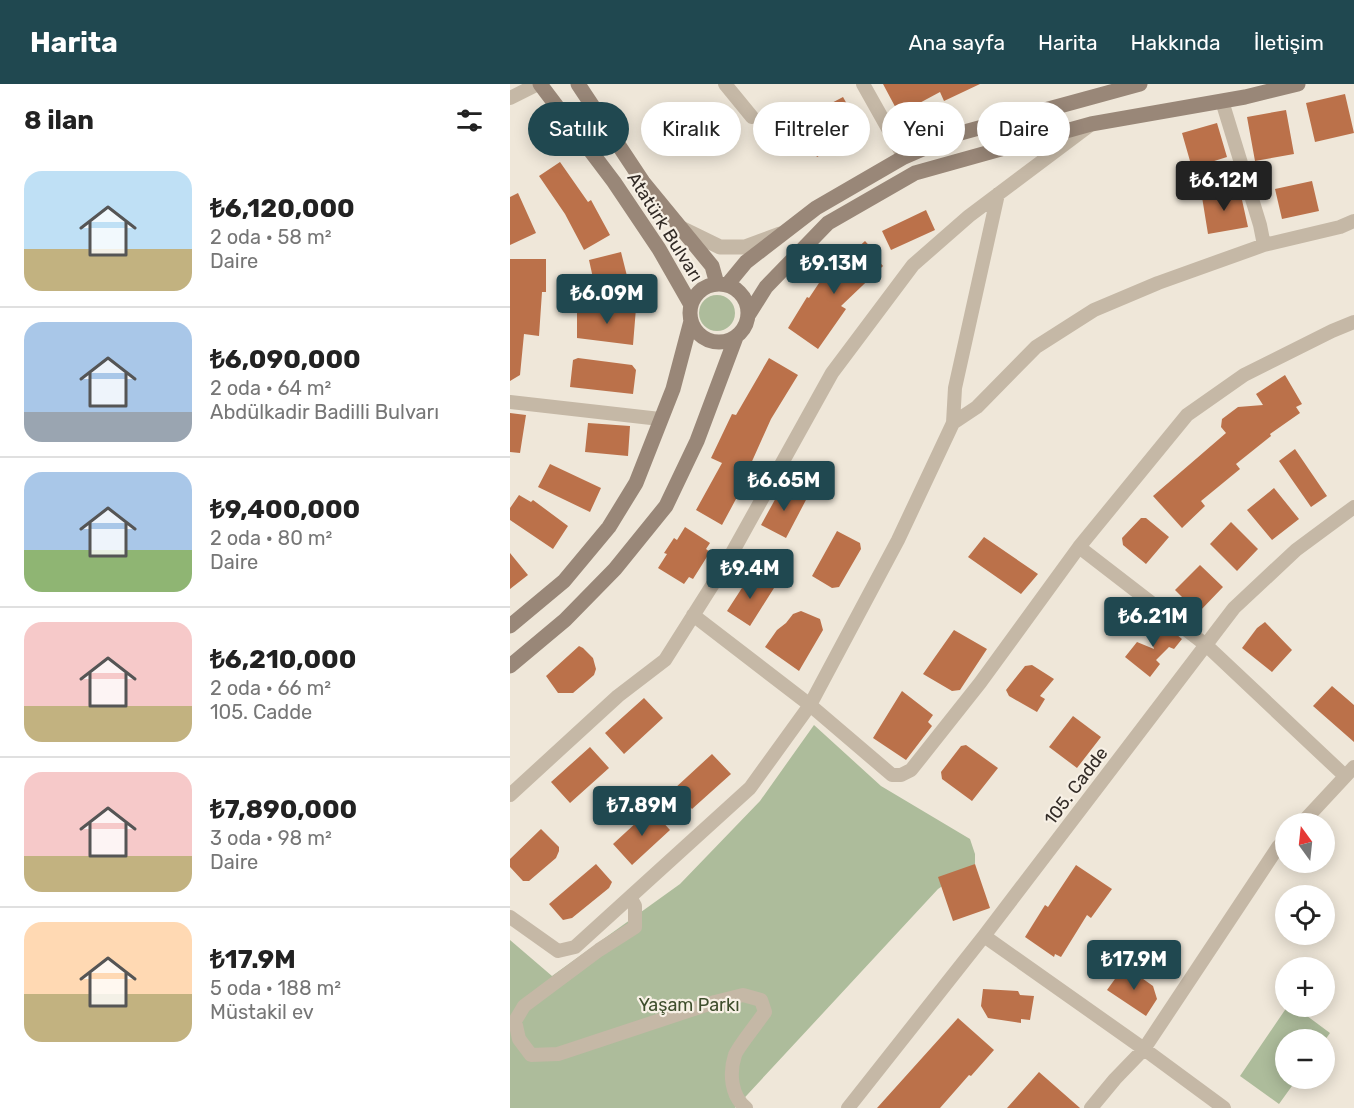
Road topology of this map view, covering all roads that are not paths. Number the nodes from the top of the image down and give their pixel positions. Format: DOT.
graph roads {
  1 [pos="539,84"];
  2 [pos="578,84"];
  3 [pos="725,84"];
  4 [pos="863,84"];
  5 [pos="1139,84"];
  6 [pos="1298,84"];
  7 [pos="510,98"];
  8 [pos="1222,101"];
  9 [pos="752,117"];
  10 [pos="1091,124"];
  11 [pos="904,157"];
  12 [pos="998,194"];
  13 [pos="1354,221"];
  14 [pos="681,228"];
  15 [pos="786,232"];
  16 [pos="1264,245"];
  17 [pos="722,284"];
  18 [pos="691,313"];
  19 [pos="749,314"];
  20 [pos="1354,322"];
  21 [pos="736,337"];
  22 [pos="510,402"];
  23 [pos="660,419"];
  24 [pos="953,423"];
  25 [pos="1354,507"];
  26 [pos="1079,547"];
  27 [pos="693,615"];
  28 [pos="510,626"];
  29 [pos="1206,645"];
  30 [pos="510,666"];
  31 [pos="810,705"];
  32 [pos="1350,772"];
  33 [pos="510,795"];
  34 [pos="1311,813"];
  35 [pos="1275,852"];
  36 [pos="630,897"];
  37 [pos="510,917"];
  38 [pos="984,936"];
  39 [pos="1144,1049"];
  40 [pos="746,1108"];
  41 [pos="848,1108"];
  42 [pos="1091,1108"];
  43 [pos="1224,1108"];
  1 -- 7 [label="street"];
  1 -- 18 [label="main road, Atatürk Bulvarı"];
  2 -- 14 [label="main road, Atatürk Bulvarı"];
  3 -- 9 [label="street"];
  4 -- 11 [label="street"];
  5 -- 11 [label="main road"];
  6 -- 8 [label="main road"];
  8 -- 10 [label="main road"];
  8 -- 16 [label="street"];
  10 -- 12 [label="street"];
  10 -- 19 [label="main road"];
  11 -- 15 [label="main road"];
  12 -- 24 [label="street"];
  12 -- 27 [label="street"];
  13 -- 16 [label="street"];
  14 -- 15 [label="street"];
  14 -- 17 [label="main road, Atatürk Bulvarı"];
  15 -- 17 [label="main road"];
  16 -- 24 [label="street"];
  17 -- 18 [label="main road"];
  17 -- 19 [label="main road"];
  18 -- 21 [label="main road"];
  18 -- 23 [label="main road"];
  19 -- 21 [label="main road"];
  20 -- 26 [label="street"];
  21 -- 30 [label="main road"];
  22 -- 23 [label="street"];
  23 -- 28 [label="main road"];
  24 -- 31 [label="street"];
  25 -- 29 [label="street, 105. Cadde"];
  26 -- 29 [label="street"];
  26 -- 31 [label="street"];
  27 -- 31 [label="street"];
  27 -- 33 [label="street"];
  29 -- 32 [label="street"];
  29 -- 38 [label="street, 105. Cadde"];
  31 -- 36 [label="street"];
  32 -- 34 [label="street"];
  35 -- 39 [label="street"];
  36 -- 37 [label="street"];
  36 -- 40 [label="street"];
  38 -- 39 [label="street"];
  38 -- 41 [label="street, 105. Cadde"];
  39 -- 42 [label="street"];
  39 -- 43 [label="street"];
}
